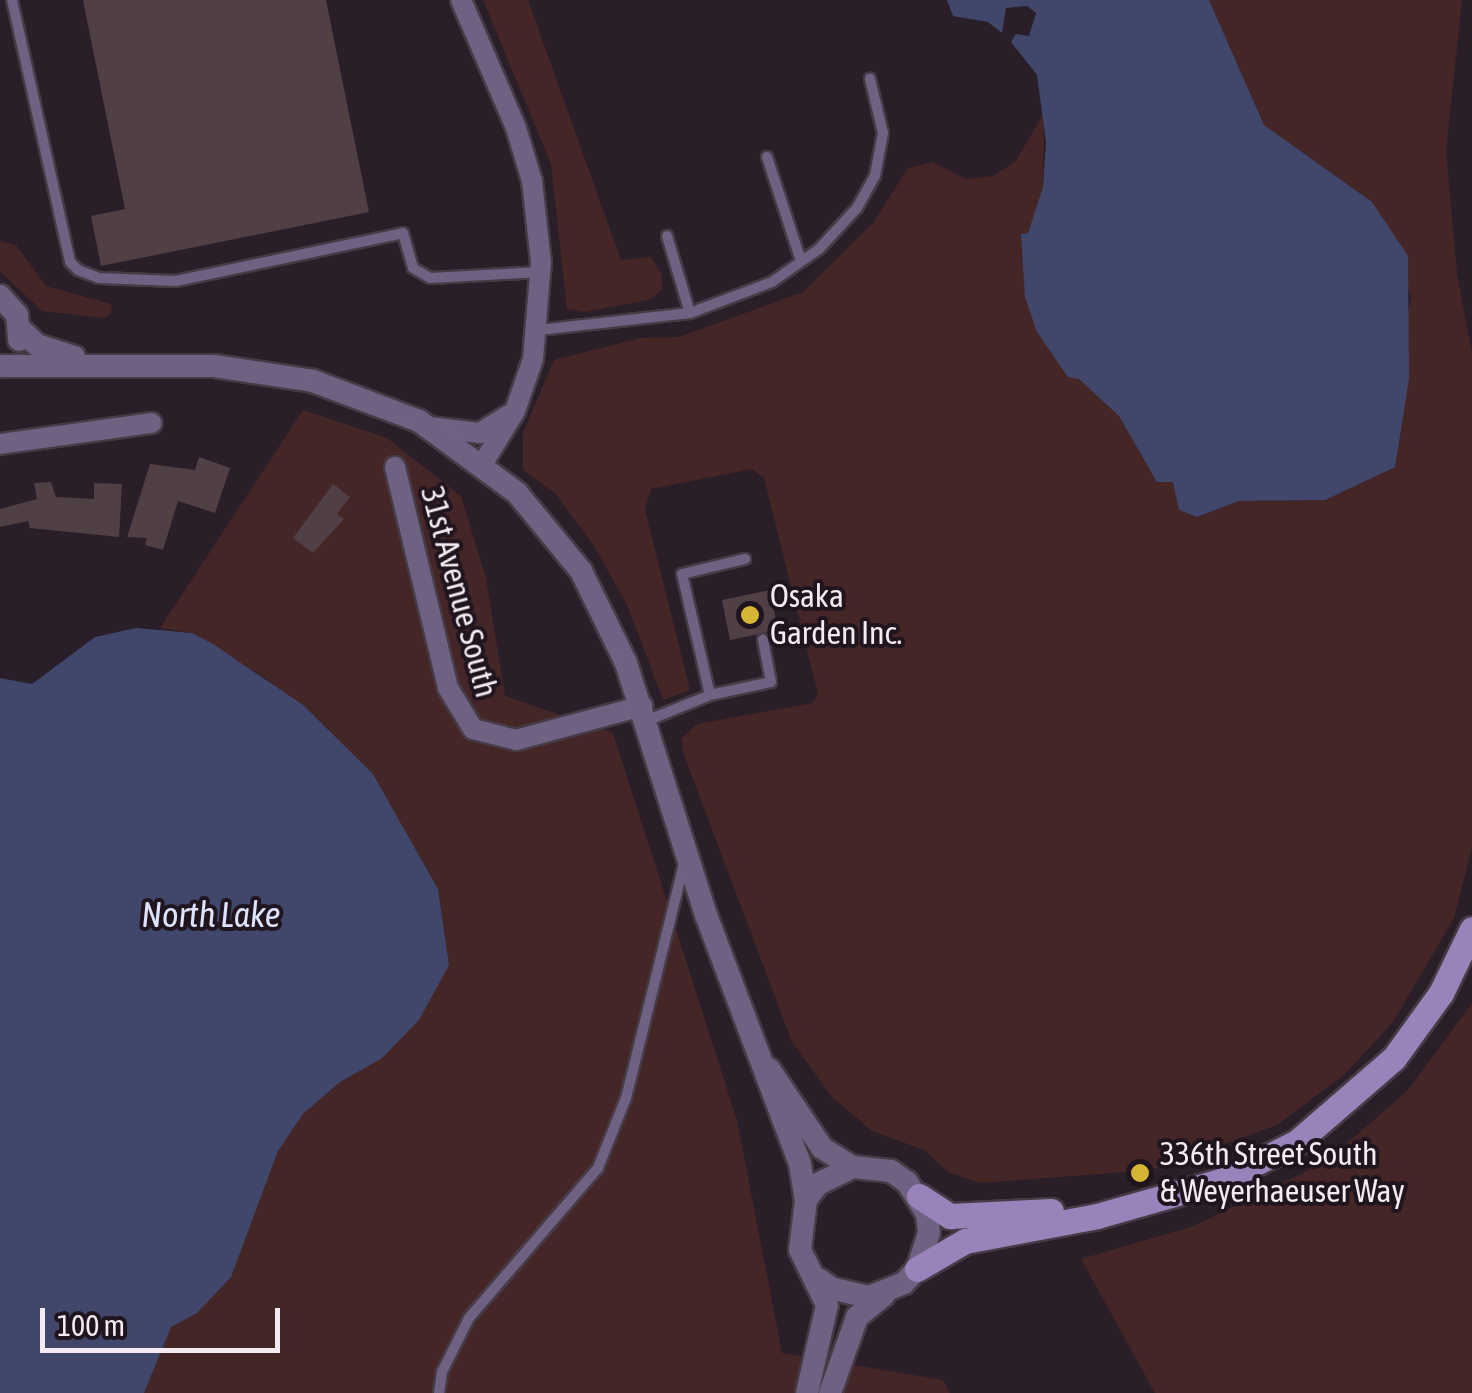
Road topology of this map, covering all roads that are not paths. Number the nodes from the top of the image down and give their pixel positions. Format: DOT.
graph roads {
  1 [pos="12,0"];
  2 [pos="461,0"];
  3 [pos="870,79"];
  4 [pos="767,157"];
  5 [pos="667,236"];
  6 [pos="801,262"];
  7 [pos="541,272"];
  8 [pos="0,296"];
  9 [pos="690,313"];
  10 [pos="20,329"];
  11 [pos="539,330"];
  12 [pos="102,364"];
  13 [pos="1,366"];
  14 [pos="515,411"];
  15 [pos="152,423"];
  16 [pos="429,427"];
  17 [pos="0,444"];
  18 [pos="483,462"];
  19 [pos="394,467"];
  20 [pos="745,559"];
  21 [pos="763,640"];
  22 [pos="710,696"];
  23 [pos="644,714"];
  24 [pos="687,853"];
  25 [pos="1472,929"];
  26 [pos="758,1055"];
  27 [pos="852,1166"];
  28 [pos="920,1196"];
  29 [pos="1165,1198"];
  30 [pos="806,1200"];
  31 [pos="917,1269"];
  32 [pos="818,1279"];
  33 [pos="887,1293"];
  34 [pos="440,1393"];
  35 [pos="807,1393"];
  36 [pos="830,1393"];
  1 -- 7 [label="lane"];
  2 -- 7 [label="street"];
  3 -- 6 [label="lane"];
  4 -- 6 [label="lane"];
  5 -- 9 [label="lane"];
  6 -- 9 [label="lane"];
  7 -- 11 [label="street"];
  8 -- 10 [label="street"];
  9 -- 11 [label="lane"];
  10 -- 12 [label="street"];
  10 -- 13 [label="street"];
  11 -- 14 [label="street"];
  12 -- 13 [label="street"];
  12 -- 16 [label="street"];
  14 -- 16 [label="street"];
  14 -- 18 [label="street"];
  15 -- 17 [label="street"];
  16 -- 18 [label="street"];
  18 -- 23 [label="street"];
  19 -- 23 [label="street, 31st Avenue South"];
  20 -- 22 [label="lane"];
  21 -- 22 [label="lane"];
  22 -- 23 [label="lane"];
  23 -- 24 [label="street"];
  24 -- 26 [label="street"];
  24 -- 34 [label="lane"];
  25 -- 29 [label="main road"];
  26 -- 27 [label="street"];
  26 -- 30 [label="street"];
  27 -- 28 [label="street"];
  27 -- 30 [label="street"];
  28 -- 29 [label="main road"];
  28 -- 31 [label="street"];
  29 -- 31 [label="main road"];
  30 -- 32 [label="street"];
  31 -- 33 [label="street"];
  32 -- 33 [label="street"];
  32 -- 35 [label="street"];
  33 -- 36 [label="street"];
}
